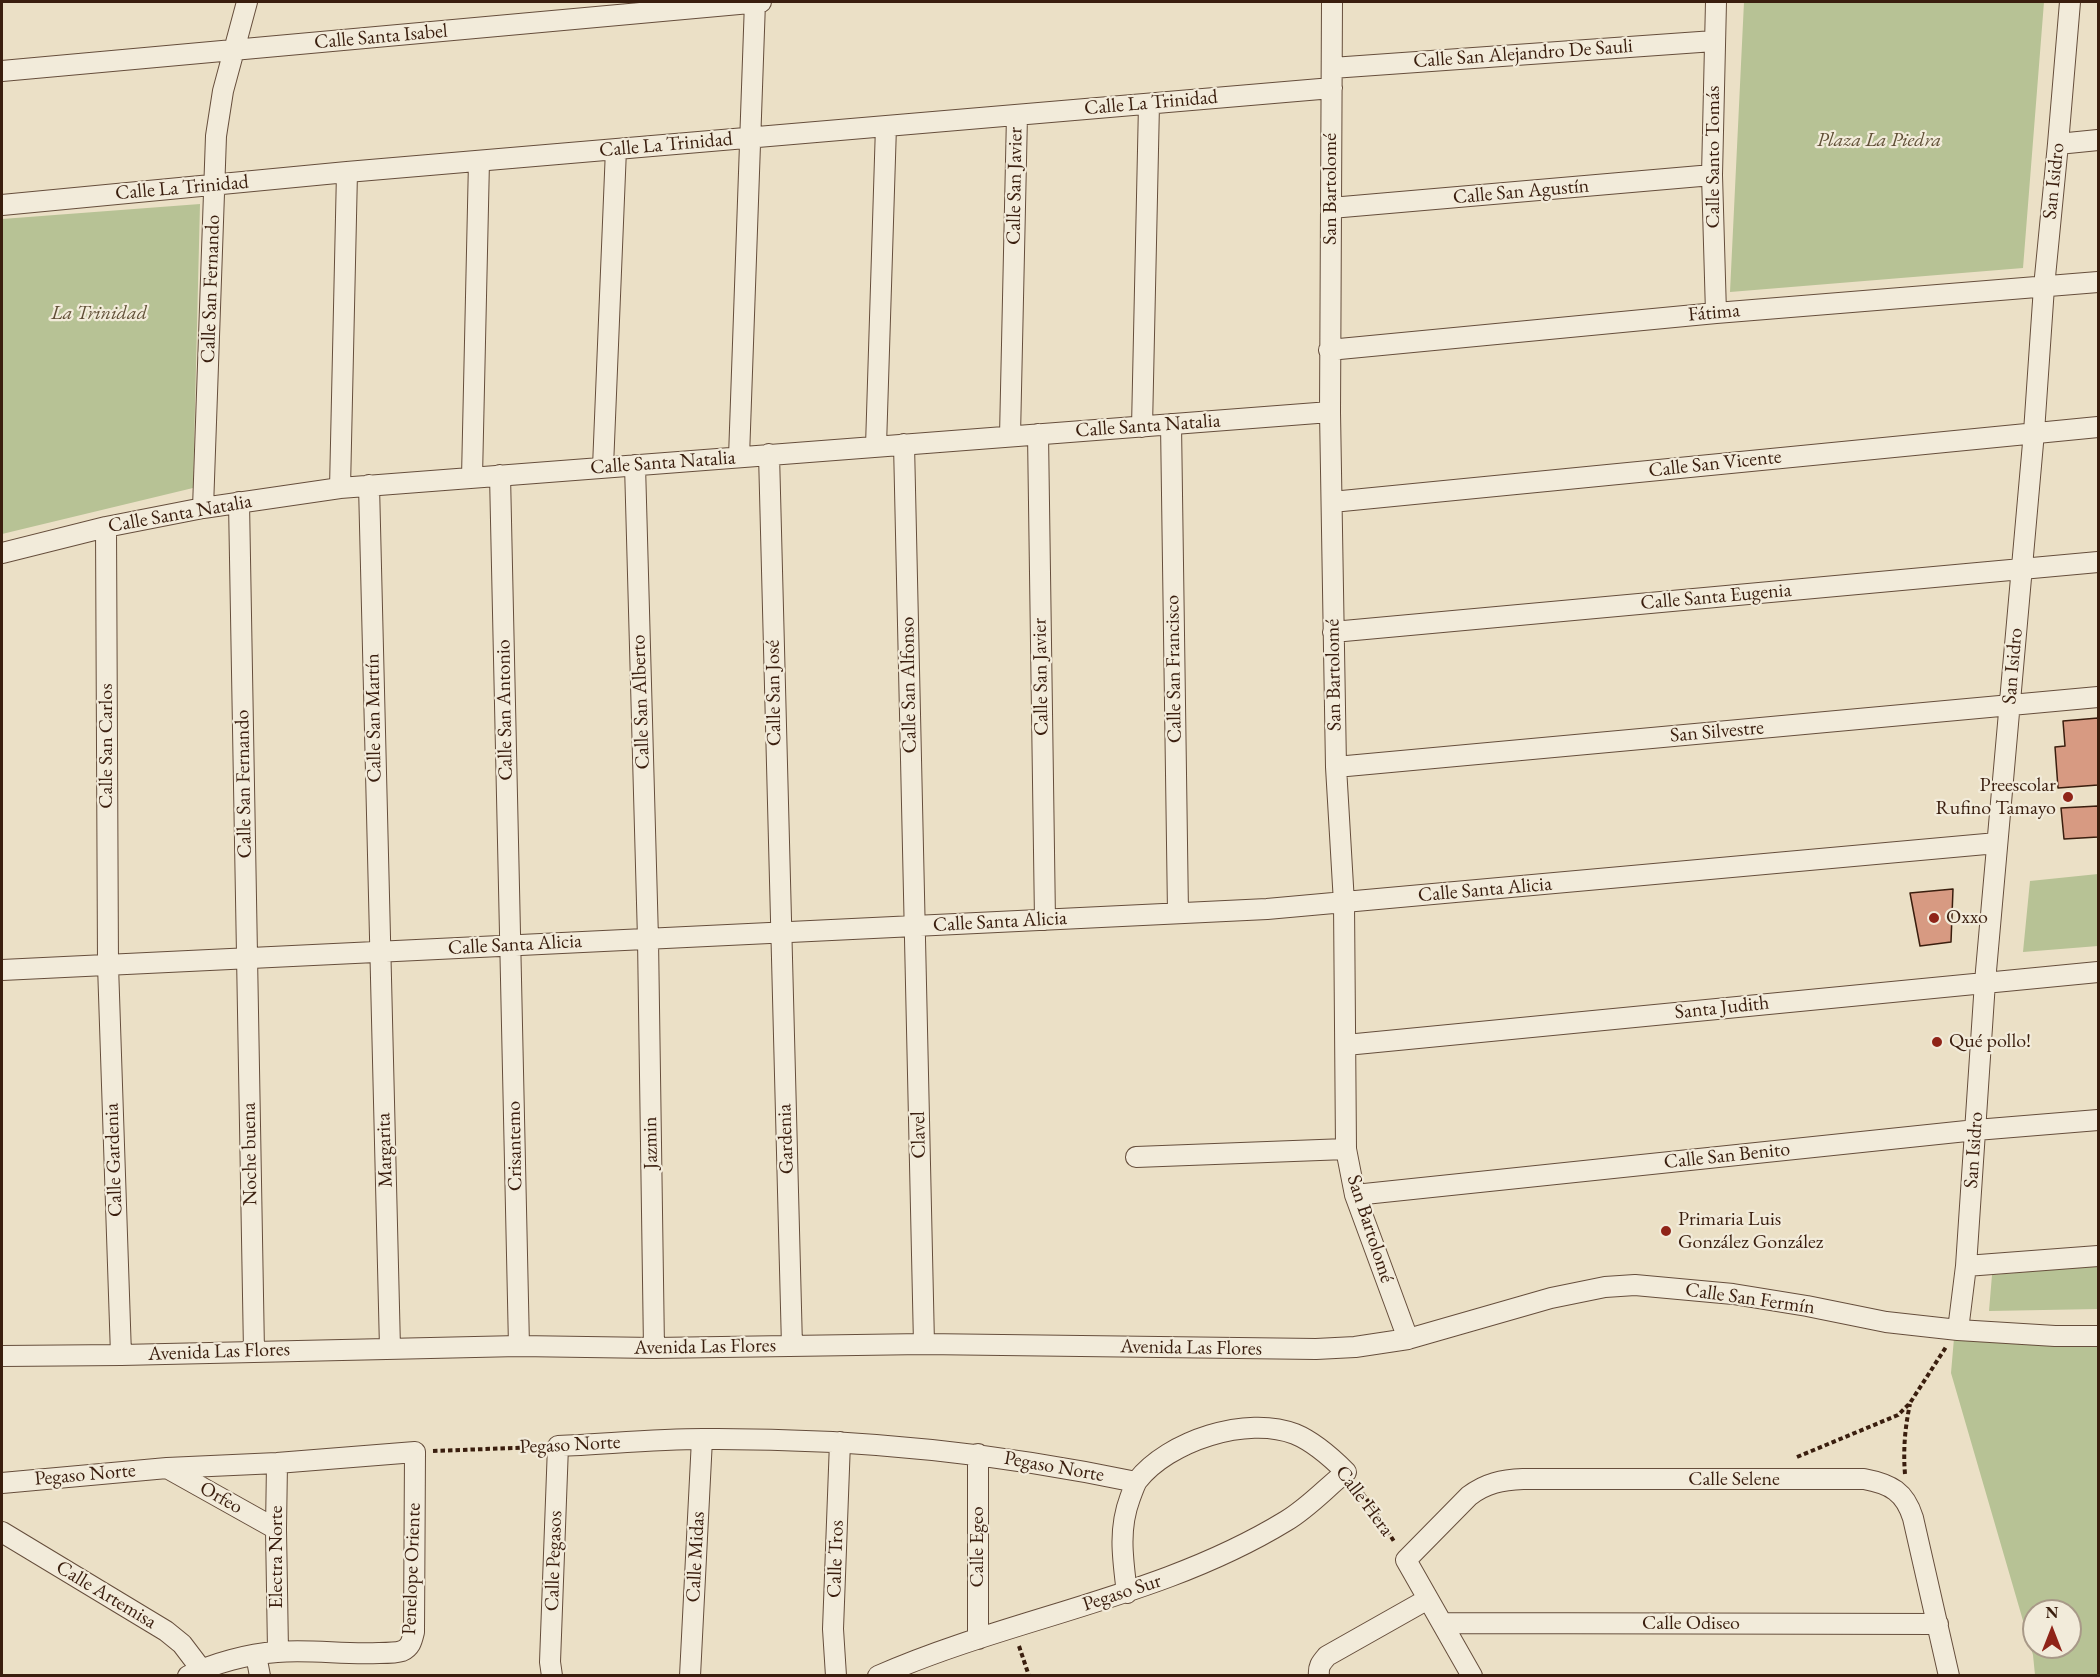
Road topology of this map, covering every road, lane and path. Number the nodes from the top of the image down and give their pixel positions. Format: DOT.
graph roads {
  1 [pos="247,2"];
  2 [pos="755,2"];
  3 [pos="761,2"];
  4 [pos="1332,2"];
  5 [pos="1716,2"];
  6 [pos="2073,2"];
  7 [pos="1714,41"];
  8 [pos="233,50"];
  9 [pos="1332,68"];
  10 [pos="2,71"];
  11 [pos="1332,88"];
  12 [pos="1149,104"];
  13 [pos="1017,115"];
  14 [pos="886,126"];
  15 [pos="751,138"];
  16 [pos="2098,140"];
  17 [pos="2058,144"];
  18 [pos="616,149"];
  19 [pos="479,161"];
  20 [pos="347,172"];
  21 [pos="1712,176"];
  22 [pos="214,185"];
  23 [pos="2,205"];
  24 [pos="1331,208"];
  25 [pos="2098,282"];
  26 [pos="2043,286"];
  27 [pos="1716,313"];
  28 [pos="1329,350"];
  29 [pos="1330,412"];
  30 [pos="1171,424"];
  31 [pos="1142,427"];
  32 [pos="2098,427"];
  33 [pos="2034,432"];
  34 [pos="1038,434"];
  35 [pos="1010,436"];
  36 [pos="904,444"];
  37 [pos="876,446"];
  38 [pos="769,454"];
  39 [pos="739,457"];
  40 [pos="635,465"];
  41 [pos="603,467"];
  42 [pos="500,475"];
  43 [pos="472,477"];
  44 [pos="369,485"];
  45 [pos="340,488"];
  46 [pos="239,502"];
  47 [pos="1332,502"];
  48 [pos="203,508"];
  49 [pos="106,527"];
  50 [pos="2,553"];
  51 [pos="2098,562"];
  52 [pos="2021,569"];
  53 [pos="1334,632"];
  54 [pos="2098,697"];
  55 [pos="2009,705"];
  56 [pos="1336,767"];
  57 [pos="1997,843"];
  58 [pos="1344,903"];
  59 [pos="1178,913"];
  60 [pos="1045,920"];
  61 [pos="915,926"];
  62 [pos="780,933"];
  63 [pos="648,939"];
  64 [pos="511,945"];
  65 [pos="379,952"];
  66 [pos="247,958"];
  67 [pos="108,965"];
  68 [pos="2,970"];
  69 [pos="2098,972"];
  70 [pos="1985,982"];
  71 [pos="1346,1045"];
  72 [pos="2098,1120"];
  73 [pos="1976,1130"];
  74 [pos="1346,1149"];
  75 [pos="1136,1157"];
  76 [pos="1355,1195"];
  77 [pos="2098,1256"];
  78 [pos="1966,1266"];
  79 [pos="1958,1330"];
  80 [pos="2098,1336"];
  81 [pos="1408,1339"];
  82 [pos="924,1344"];
  83 [pos="519,1346"];
  84 [pos="792,1346"];
  85 [pos="390,1348"];
  86 [pos="654,1348"];
  87 [pos="254,1351"];
  88 [pos="121,1355"];
  89 [pos="2,1356"];
  90 [pos="1910,1403"];
  91 [pos="702,1439"];
  92 [pos="840,1442"];
  93 [pos="558,1446"];
  94 [pos="415,1452"];
  95 [pos="978,1454"];
  96 [pos="1791,1460"];
  97 [pos="277,1463"];
  98 [pos="167,1468"];
  99 [pos="1346,1472"];
  100 [pos="1136,1482"];
  101 [pos="2,1483"];
  102 [pos="1908,1501"];
  103 [pos="276,1529"];
  104 [pos="2,1532"];
  105 [pos="1406,1560"];
  106 [pos="1127,1593"];
  107 [pos="1428,1599"];
  108 [pos="1444,1623"];
  109 [pos="1938,1624"];
  110 [pos="1014,1628"];
  111 [pos="978,1639"];
  112 [pos="278,1652"];
  113 [pos="256,1655"];
  114 [pos="230,1669"];
  115 [pos="194,1672"];
  116 [pos="261,1676"];
  117 [pos="552,1676"];
  118 [pos="690,1676"];
  119 [pos="836,1676"];
  120 [pos="878,1676"];
  121 [pos="1029,1676"];
  122 [pos="1319,1676"];
  123 [pos="1472,1676"];
  124 [pos="1949,1676"];
  1 -- 8 [label="street, Calle San Fernando"];
  2 -- 3 [label="street, Calle Santa Isabel"];
  2 -- 8 [label="street, Calle Santa Isabel"];
  2 -- 15 [label="street"];
  4 -- 9 [label="street, San Bartolomé"];
  5 -- 7 [label="street, Calle Santo Tomás"];
  6 -- 17 [label="street, San Isidro"];
  7 -- 9 [label="street, Calle San Alejandro De Sauli"];
  7 -- 21 [label="street, Calle Santo Tomás"];
  8 -- 10 [label="street, Calle Santa Isabel"];
  8 -- 22 [label="street, Calle San Fernando"];
  9 -- 11 [label="street, San Bartolomé"];
  11 -- 12 [label="street, Calle La Trinidad"];
  11 -- 24 [label="street, San Bartolomé"];
  12 -- 13 [label="street, Calle La Trinidad"];
  12 -- 31 [label="street"];
  13 -- 14 [label="street, Calle La Trinidad"];
  13 -- 35 [label="street, Calle San Javier"];
  14 -- 15 [label="street, Calle La Trinidad"];
  14 -- 37 [label="street"];
  15 -- 18 [label="street, Calle La Trinidad"];
  15 -- 39 [label="street"];
  16 -- 17 [label="street"];
  17 -- 26 [label="street, San Isidro"];
  18 -- 19 [label="street, Calle La Trinidad"];
  18 -- 41 [label="street"];
  19 -- 20 [label="street, Calle La Trinidad"];
  19 -- 43 [label="street"];
  20 -- 22 [label="street, Calle La Trinidad"];
  20 -- 45 [label="street"];
  21 -- 24 [label="street, Calle San Agustín"];
  21 -- 27 [label="street, Calle Santo Tomás"];
  22 -- 23 [label="street, Calle La Trinidad"];
  22 -- 48 [label="street, Calle San Fernando"];
  24 -- 28 [label="street, San Bartolomé"];
  25 -- 26 [label="street, Fátima"];
  26 -- 27 [label="street, Fátima"];
  26 -- 33 [label="street, San Isidro"];
  27 -- 28 [label="street, Fátima"];
  28 -- 29 [label="street, San Bartolomé"];
  29 -- 30 [label="street, Calle Santa Natalia"];
  29 -- 47 [label="street, San Bartolomé"];
  30 -- 31 [label="street, Calle Santa Natalia"];
  30 -- 59 [label="street, Calle San Francisco"];
  31 -- 34 [label="street, Calle Santa Natalia"];
  32 -- 33 [label="street, Calle San Vicente"];
  33 -- 47 [label="street, Calle San Vicente"];
  33 -- 52 [label="street, San Isidro"];
  34 -- 35 [label="street, Calle Santa Natalia"];
  34 -- 60 [label="street, Calle San Javier"];
  35 -- 36 [label="street, Calle Santa Natalia"];
  36 -- 37 [label="street, Calle Santa Natalia"];
  36 -- 61 [label="street, Calle San Alfonso"];
  37 -- 38 [label="street, Calle Santa Natalia"];
  38 -- 39 [label="street, Calle Santa Natalia"];
  38 -- 62 [label="street, Calle San José"];
  39 -- 40 [label="street, Calle Santa Natalia"];
  40 -- 41 [label="street, Calle Santa Natalia"];
  40 -- 63 [label="street, Calle San Alberto"];
  41 -- 42 [label="street, Calle Santa Natalia"];
  42 -- 43 [label="street, Calle Santa Natalia"];
  42 -- 64 [label="street, Calle San Antonio"];
  43 -- 44 [label="street, Calle Santa Natalia"];
  44 -- 45 [label="street, Calle Santa Natalia"];
  44 -- 65 [label="street, Calle San Martín"];
  45 -- 46 [label="street, Calle Santa Natalia"];
  46 -- 48 [label="street, Calle Santa Natalia"];
  46 -- 66 [label="street, Calle San Fernando"];
  47 -- 53 [label="street, San Bartolomé"];
  48 -- 49 [label="street, Calle Santa Natalia"];
  49 -- 50 [label="street, Calle Santa Natalia"];
  49 -- 67 [label="street, Calle San Carlos"];
  51 -- 52 [label="street, Calle Santa Eugenia"];
  52 -- 53 [label="street, Calle Santa Eugenia"];
  52 -- 55 [label="street, San Isidro"];
  53 -- 56 [label="street, San Bartolomé"];
  54 -- 55 [label="street, San Silvestre"];
  55 -- 56 [label="street, San Silvestre"];
  55 -- 57 [label="street, San Isidro"];
  56 -- 58 [label="street, San Bartolomé"];
  57 -- 58 [label="street, Calle Santa Alicia"];
  57 -- 70 [label="street, San Isidro"];
  58 -- 59 [label="street, Calle Santa Alicia"];
  58 -- 71 [label="street, San Bartolomé"];
  59 -- 60 [label="street, Calle Santa Alicia"];
  60 -- 61 [label="street, Calle Santa Alicia"];
  61 -- 62 [label="street, Calle Santa Alicia"];
  61 -- 82 [label="street, Clavel"];
  62 -- 63 [label="street, Calle Santa Alicia"];
  62 -- 84 [label="street, Gardenia"];
  63 -- 64 [label="street, Calle Santa Alicia"];
  63 -- 86 [label="street, Jazmin"];
  64 -- 65 [label="street, Calle Santa Alicia"];
  64 -- 83 [label="street, Crisantemo"];
  65 -- 66 [label="street, Calle Santa Alicia"];
  65 -- 85 [label="street, Margarita"];
  66 -- 67 [label="street, Calle Santa Alicia"];
  66 -- 87 [label="street, Noche buena"];
  67 -- 68 [label="street, Calle Santa Alicia"];
  67 -- 88 [label="street, Calle Gardenia"];
  69 -- 70 [label="street, Santa Judith"];
  70 -- 71 [label="street, Santa Judith"];
  70 -- 73 [label="street, San Isidro"];
  71 -- 74 [label="street, San Bartolomé"];
  72 -- 73 [label="street, Calle San Benito"];
  73 -- 76 [label="street, Calle San Benito"];
  73 -- 78 [label="street, San Isidro"];
  74 -- 75 [label="street"];
  74 -- 76 [label="street, San Bartolomé"];
  76 -- 81 [label="street, San Bartolomé"];
  77 -- 78 [label="street"];
  78 -- 79 [label="street, San Isidro"];
  79 -- 80 [label="street, Calle San Fermín"];
  79 -- 81 [label="street, Calle San Fermín"];
  79 -- 90 [label="path"];
  81 -- 82 [label="street, Avenida Las Flores"];
  82 -- 84 [label="street, Avenida Las Flores"];
  83 -- 85 [label="street, Avenida Las Flores"];
  83 -- 86 [label="street, Avenida Las Flores"];
  84 -- 86 [label="street, Avenida Las Flores"];
  85 -- 87 [label="street, Avenida Las Flores"];
  87 -- 88 [label="street, Avenida Las Flores"];
  88 -- 89 [label="street, Avenida Las Flores"];
  90 -- 96 [label="path"];
  90 -- 102 [label="path"];
  91 -- 92 [label="street, Pegaso Norte"];
  91 -- 93 [label="street, Pegaso Norte"];
  91 -- 118 [label="street, Calle Midas"];
  92 -- 95 [label="street, Pegaso Norte"];
  92 -- 119 [label="street, Calle Tros"];
  93 -- 94 [label="path, Pegaso Norte"];
  93 -- 117 [label="street, Calle Pegasos"];
  94 -- 97 [label="street, Pegaso Norte"];
  94 -- 112 [label="street, Penelope Oriente"];
  95 -- 100 [label="street, Pegaso Norte"];
  95 -- 111 [label="street, Calle Egeo"];
  97 -- 98 [label="street, Pegaso Norte"];
  97 -- 103 [label="street, Electra Norte"];
  98 -- 101 [label="street, Pegaso Norte"];
  98 -- 103 [label="street, Orfeo"];
  99 -- 100 [label="street, Calle Hera"];
  99 -- 105 [label="path, Calle Hera"];
  99 -- 106 [label="street, Pegaso Sur"];
  100 -- 106 [label="street, Calle Hera"];
  102 -- 105 [label="street, Calle Selene"];
  102 -- 109 [label="street"];
  103 -- 112 [label="street, Electra Norte"];
  104 -- 115 [label="street, Calle Artemisa"];
  105 -- 107 [label="street"];
  106 -- 110 [label="street, Pegaso Sur"];
  107 -- 108 [label="street"];
  107 -- 122 [label="street"];
  108 -- 109 [label="street, Calle Odiseo"];
  108 -- 123 [label="street"];
  109 -- 124 [label="street"];
  110 -- 111 [label="street, Pegaso Sur"];
  110 -- 121 [label="path"];
  111 -- 120 [label="street, Pegaso Sur"];
  112 -- 113 [label="street, Penelope Oriente"];
  113 -- 114 [label="street, Penelope Oriente"];
  113 -- 116 [label="street"];
  114 -- 115 [label="street, Penelope Oriente"];
}
